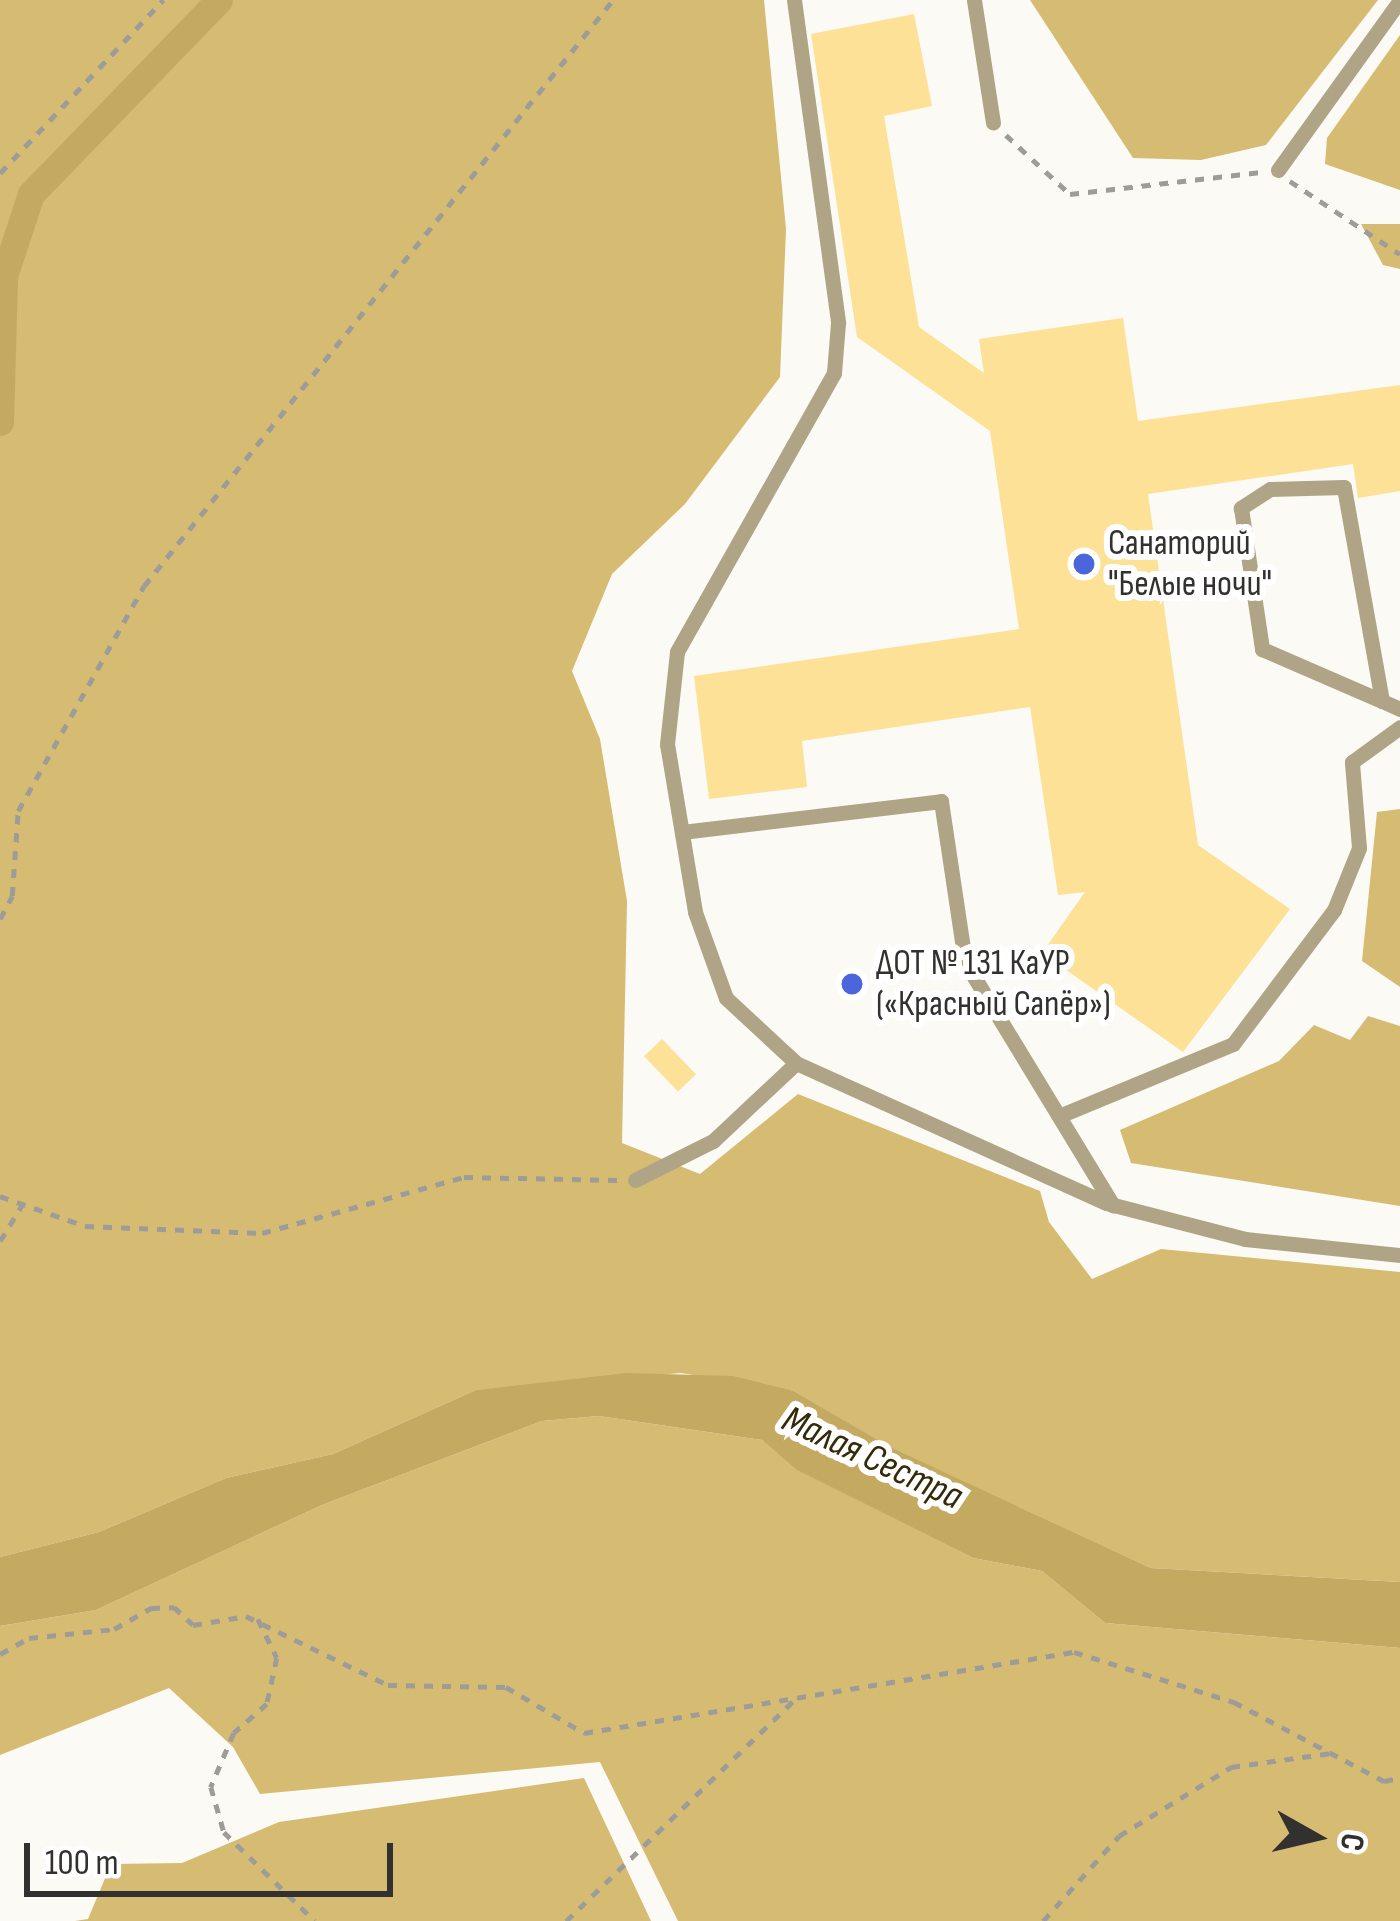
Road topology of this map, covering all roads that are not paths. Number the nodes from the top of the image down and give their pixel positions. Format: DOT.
graph roads {
  1 [pos="794,0"];
  2 [pos="974,0"];
  3 [pos="1400,0"];
  4 [pos="993,123"];
  5 [pos="1278,170"];
  6 [pos="1382,701"];
  7 [pos="1400,709"];
  8 [pos="1400,727"];
  9 [pos="682,832"];
  10 [pos="796,1063"];
  11 [pos="1059,1116"];
  12 [pos="635,1180"];
  13 [pos="1114,1205"];
  14 [pos="1400,1255"];
  1 -- 9 [label="lane"];
  2 -- 4 [label="lane"];
  3 -- 5 [label="lane"];
  6 -- 6 [label="lane"];
  6 -- 7 [label="lane"];
  8 -- 11 [label="lane"];
  9 -- 10 [label="lane"];
  9 -- 11 [label="lane"];
  10 -- 12 [label="lane"];
  10 -- 13 [label="lane"];
  11 -- 13 [label="lane"];
  13 -- 14 [label="lane"];
}
